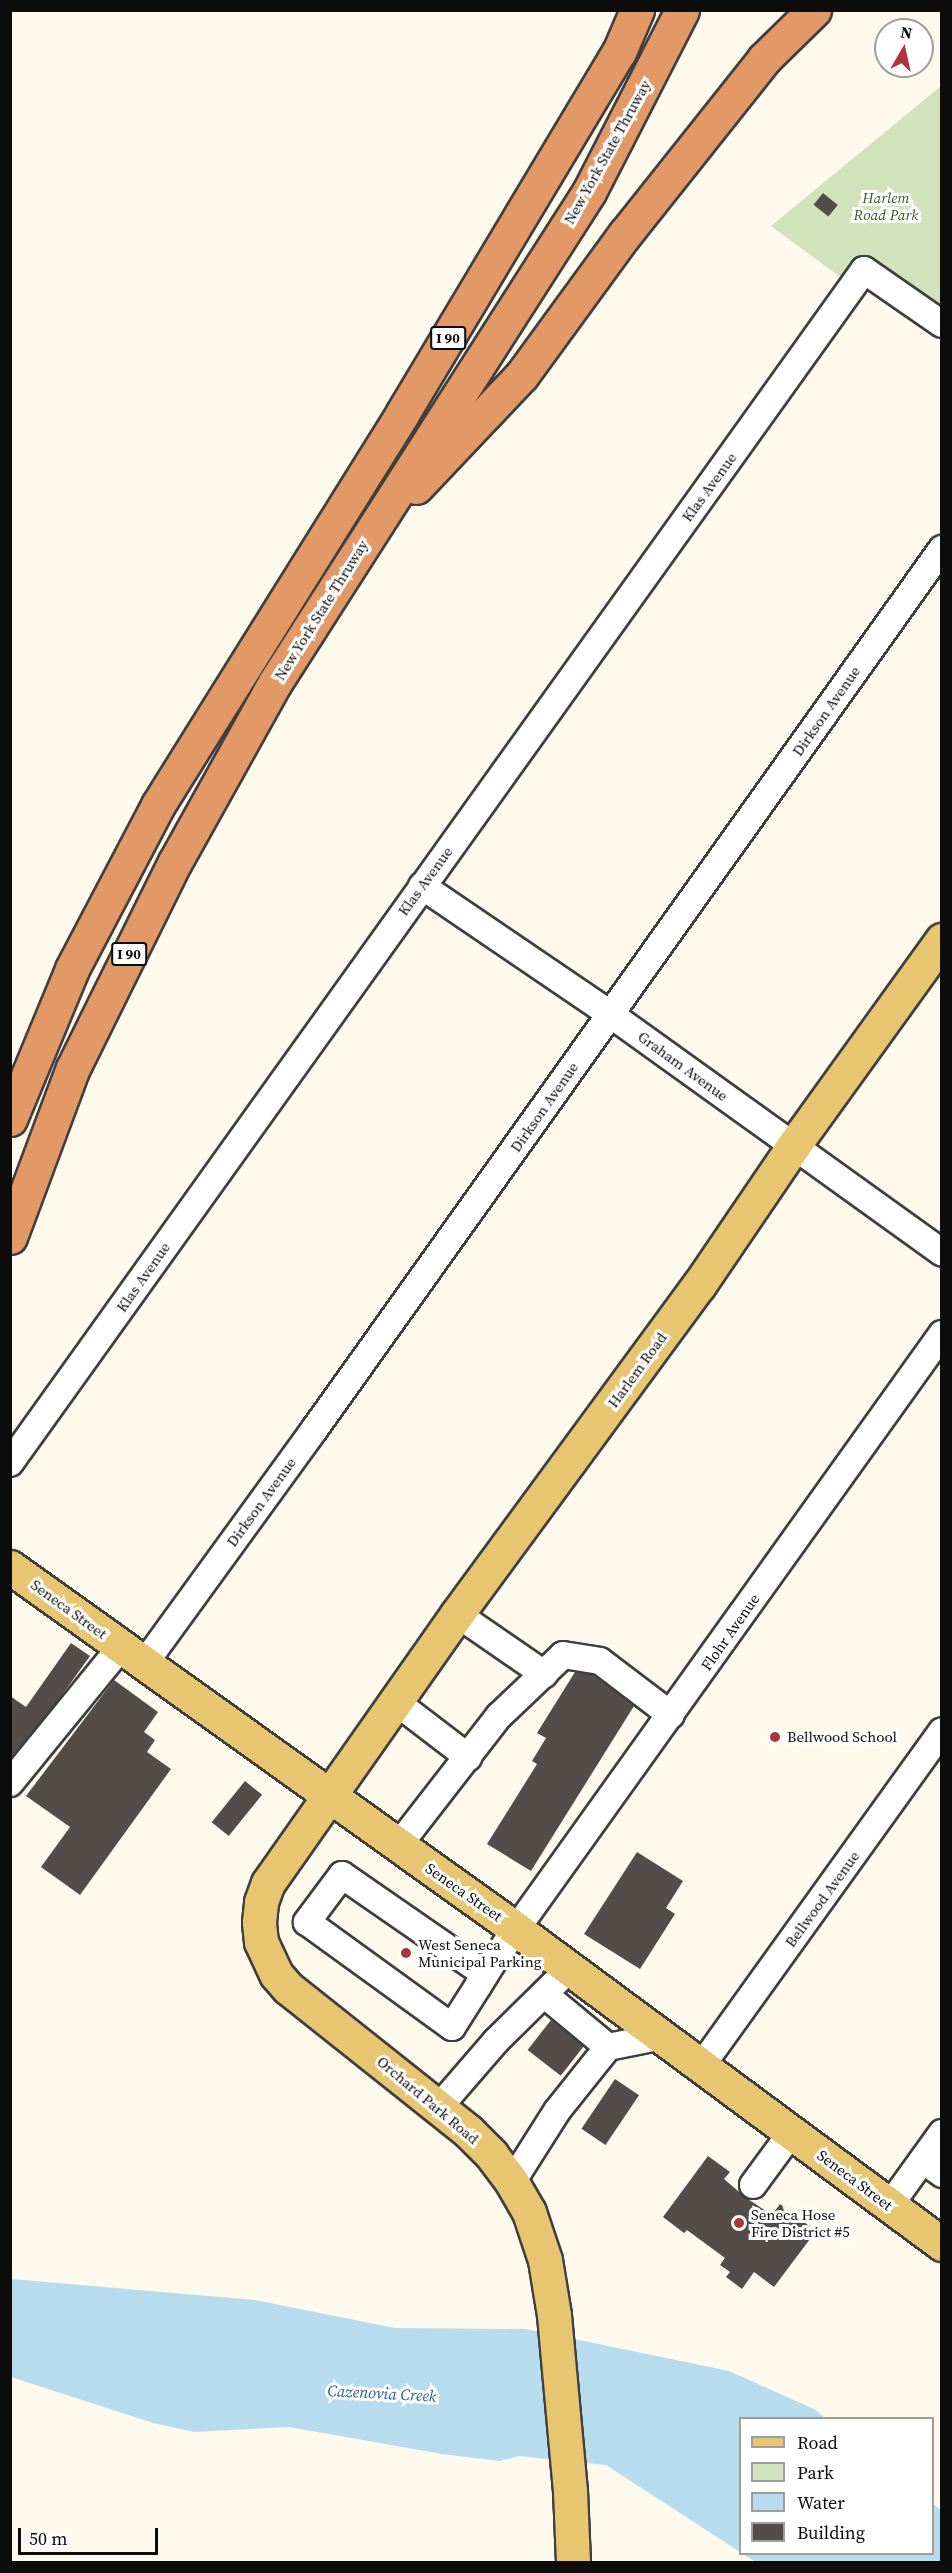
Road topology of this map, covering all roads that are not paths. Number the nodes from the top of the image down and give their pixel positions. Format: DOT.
graph roads {
  1 [pos="637,10"];
  2 [pos="682,10"];
  3 [pos="814,10"];
  4 [pos="942,324"];
  5 [pos="362,545"];
  6 [pos="942,549"];
  7 [pos="422,886"];
  8 [pos="942,940"];
  9 [pos="610,1014"];
  10 [pos="10,1119"];
  11 [pos="794,1145"];
  12 [pos="10,1237"];
  13 [pos="942,1253"];
  14 [pos="942,1334"];
  15 [pos="10,1463"];
  16 [pos="10,1568"];
  17 [pos="457,1614"];
  18 [pos="132,1655"];
  19 [pos="544,1674"];
  20 [pos="396,1702"];
  21 [pos="671,1715"];
  22 [pos="942,1731"];
  23 [pos="468,1757"];
  24 [pos="10,1783"];
  25 [pos="328,1797"];
  26 [pos="398,1846"];
  27 [pos="516,1929"];
  28 [pos="570,1968"];
  29 [pos="485,1974"];
  30 [pos="544,1994"];
  31 [pos="663,2036"];
  32 [pos="608,2047"];
  33 [pos="702,2065"];
  34 [pos="439,2107"];
  35 [pos="792,2132"];
  36 [pos="942,2133"];
  37 [pos="932,2167"];
  38 [pos="512,2182"];
  39 [pos="753,2185"];
  40 [pos="890,2205"];
  41 [pos="942,2244"];
  42 [pos="573,2562"];
  1 -- 10 [label="highway, I 90"];
  2 -- 5 [label="highway, New York State Thruway / I 90"];
  3 -- 5 [label="highway"];
  4 -- 7 [label="street, Klas Avenue"];
  5 -- 12 [label="highway, New York State Thruway / I 90"];
  6 -- 9 [label="street, Dirkson Avenue"];
  7 -- 9 [label="street, Graham Avenue"];
  7 -- 15 [label="street, Klas Avenue"];
  8 -- 11 [label="main road, Harlem Road"];
  9 -- 11 [label="street, Graham Avenue"];
  9 -- 18 [label="street, Dirkson Avenue"];
  11 -- 13 [label="street, Graham Avenue"];
  11 -- 17 [label="main road, Harlem Road"];
  14 -- 21 [label="street, Flohr Avenue"];
  16 -- 18 [label="main road, Seneca Street"];
  17 -- 19 [label="street"];
  17 -- 20 [label="main road, Harlem Road"];
  18 -- 24 [label="street, Dirkson Avenue"];
  18 -- 25 [label="main road, Seneca Street"];
  19 -- 21 [label="street"];
  19 -- 23 [label="street"];
  20 -- 23 [label="street"];
  20 -- 25 [label="main road, Harlem Road"];
  21 -- 27 [label="street, Flohr Avenue"];
  22 -- 33 [label="street, Bellwood Avenue"];
  23 -- 26 [label="street"];
  25 -- 26 [label="main road, Seneca Street"];
  25 -- 34 [label="main road, Orchard Park Road"];
  26 -- 27 [label="main road, Seneca Street"];
  27 -- 28 [label="main road, Seneca Street"];
  27 -- 29 [label="street, Flohr Avenue"];
  28 -- 30 [label="street"];
  28 -- 31 [label="main road, Seneca Street"];
  29 -- 29 [label="street, Flohr Avenue"];
  30 -- 32 [label="street"];
  30 -- 34 [label="street"];
  31 -- 32 [label="street"];
  31 -- 33 [label="main road, Seneca Street"];
  32 -- 38 [label="street"];
  33 -- 35 [label="main road, Seneca Street"];
  34 -- 38 [label="main road, Orchard Park Road"];
  35 -- 39 [label="street"];
  35 -- 40 [label="main road, Seneca Street"];
  36 -- 37 [label="street"];
  37 -- 40 [label="street"];
  38 -- 42 [label="main road, Orchard Park Road"];
  40 -- 41 [label="main road, Seneca Street"];
}
